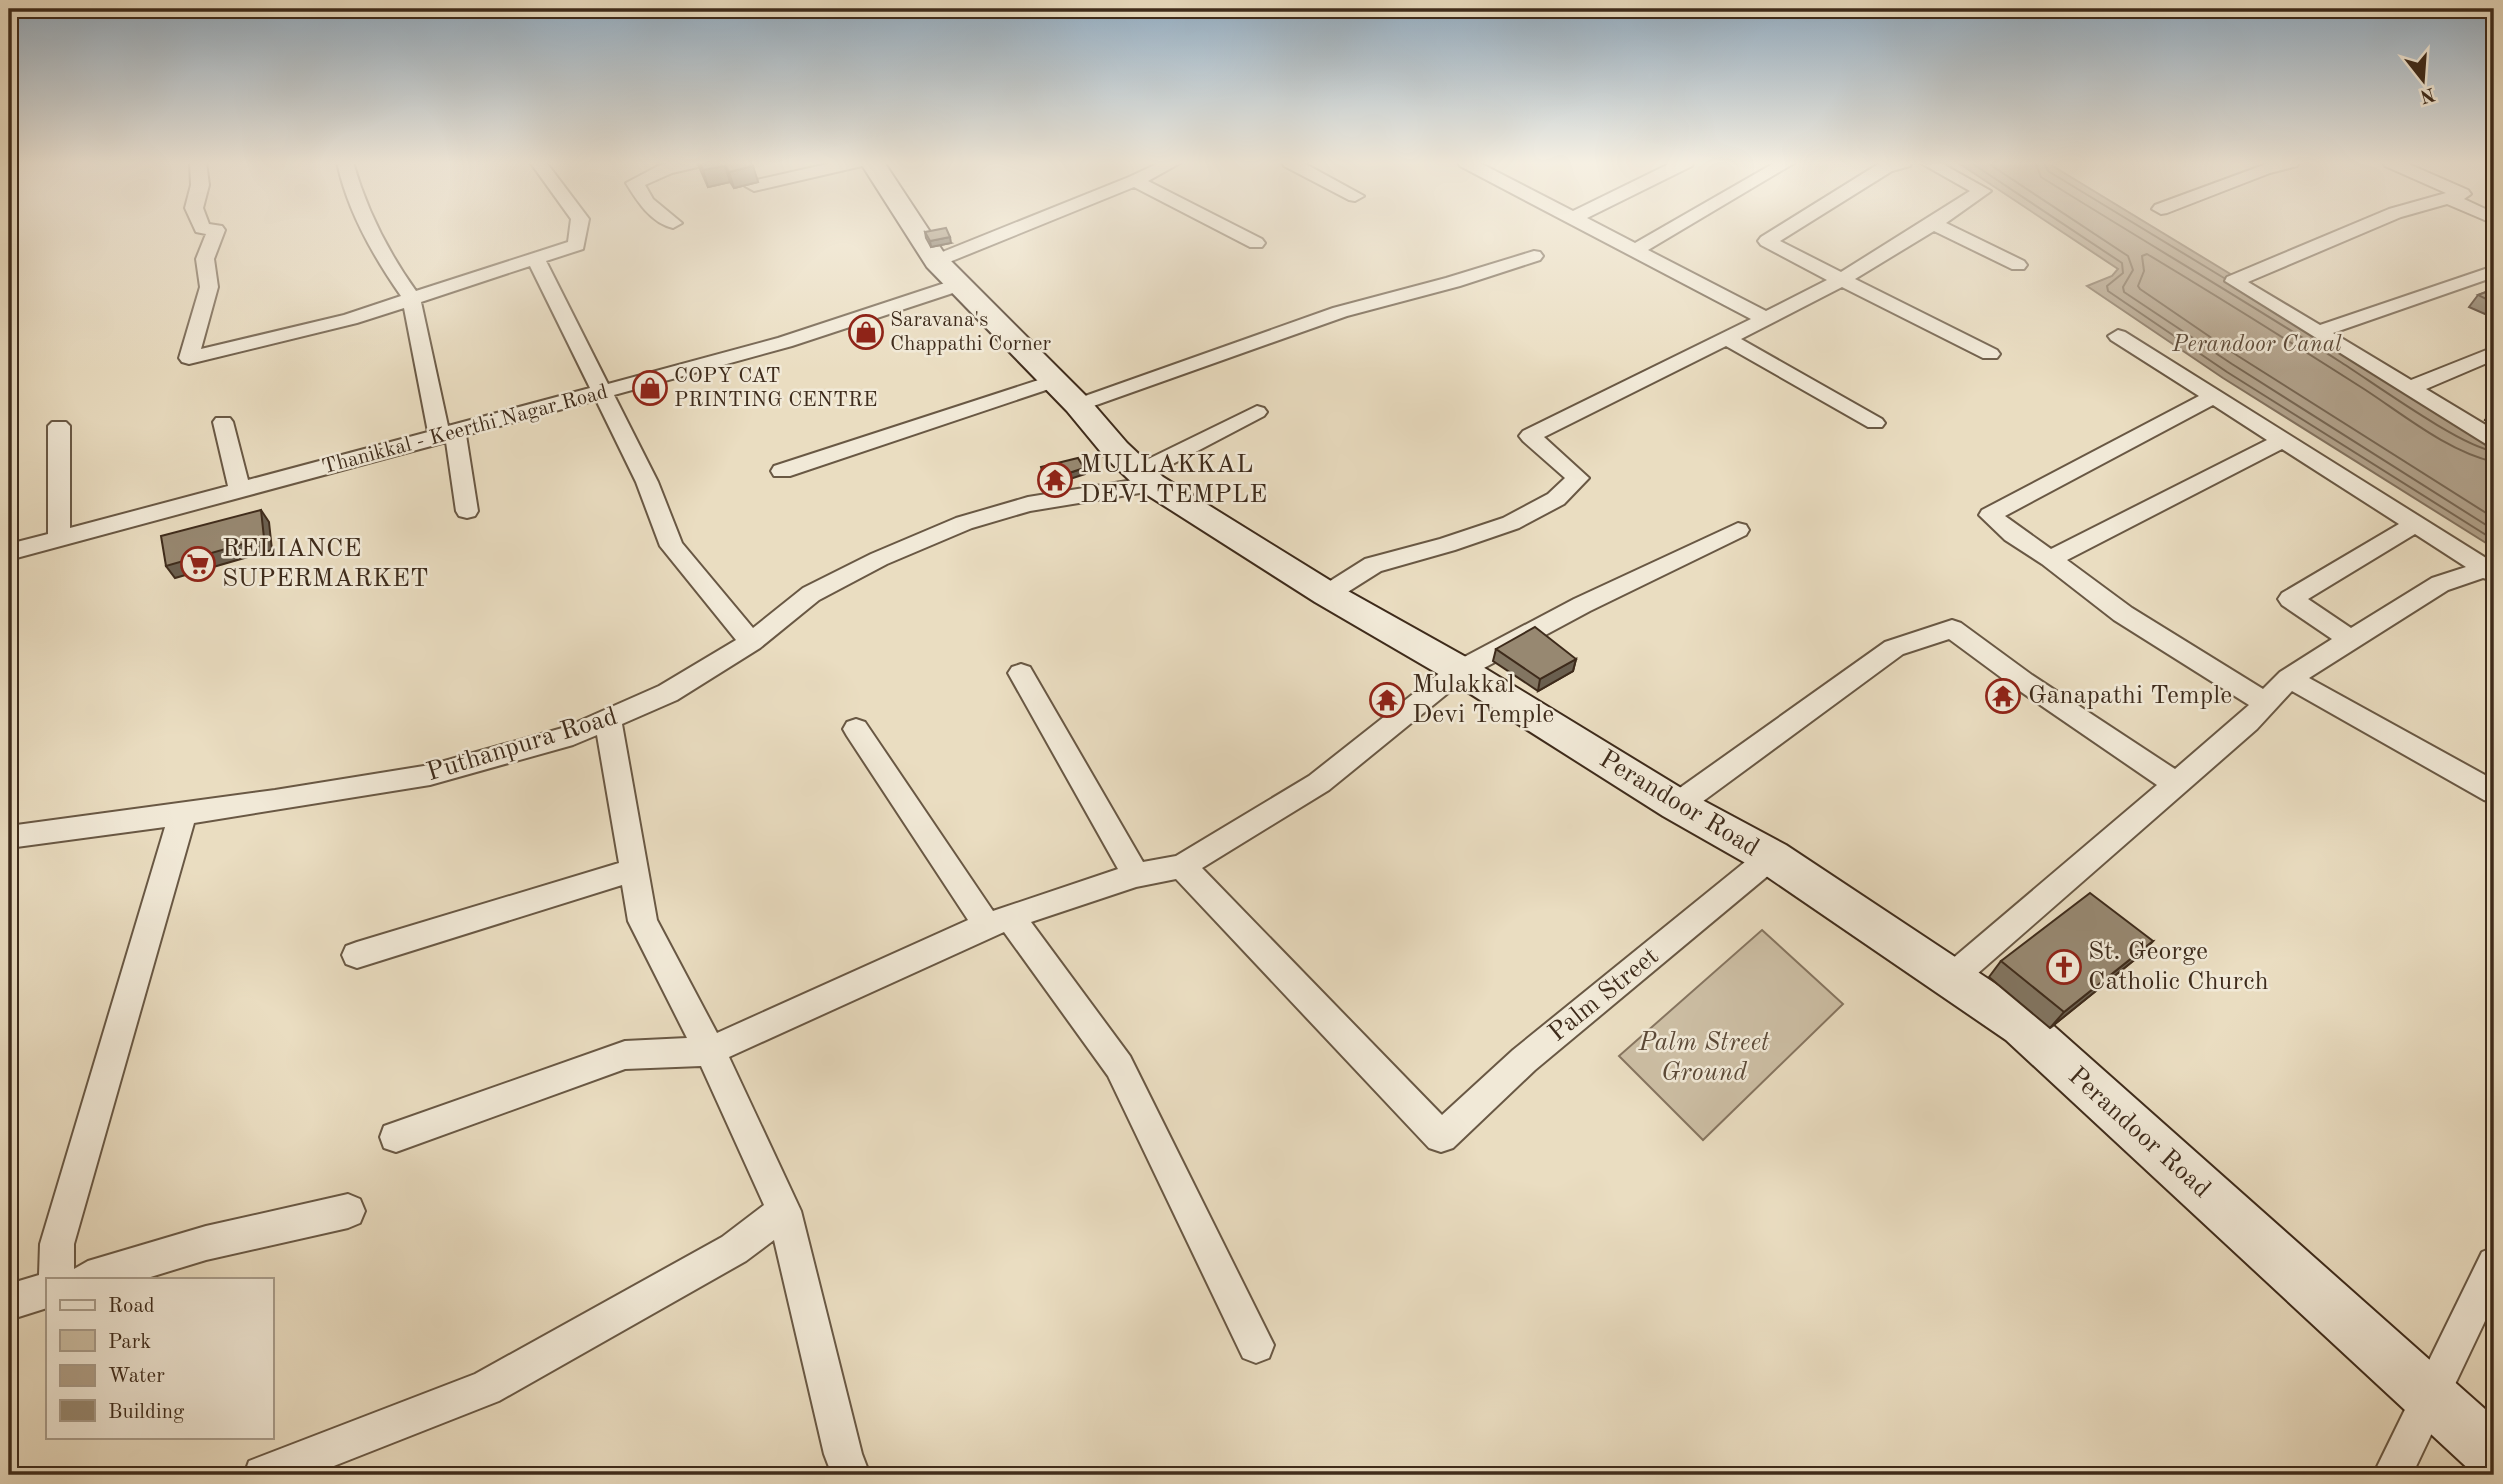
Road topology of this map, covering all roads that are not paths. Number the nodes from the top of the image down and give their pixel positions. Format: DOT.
graph roads {
  1 [pos="216,231"];
  2 [pos="373,231"];
  3 [pos="579,231"];
  4 [pos="919,231"];
  5 [pos="1032,231"];
  6 [pos="1233,231"];
  7 [pos="1598,231"];
  8 [pos="1667,231"];
  9 [pos="1783,231"];
  10 [pos="1922,231"];
  11 [pos="1946,231"];
  12 [pos="2354,231"];
  13 [pos="1256,243"];
  14 [pos="1634,250"];
  15 [pos="1534,256"];
  16 [pos="536,260"];
  17 [pos="2018,265"];
  18 [pos="2494,271"];
  19 [pos="947,273"];
  20 [pos="1840,280"];
  21 [pos="411,297"];
  22 [pos="1766,319"];
  23 [pos="2317,332"];
  24 [pos="2118,336"];
  25 [pos="1728,338"];
  26 [pos="2494,353"];
  27 [pos="1990,354"];
  28 [pos="2410,388"];
  29 [pos="600,393"];
  30 [pos="1066,393"];
  31 [pos="2211,398"];
  32 [pos="1257,412"];
  33 [pos="223,422"];
  34 [pos="1875,423"];
  35 [pos="59,426"];
  36 [pos="447,435"];
  37 [pos="2494,439"];
  38 [pos="2281,441"];
  39 [pos="782,471"];
  40 [pos="1146,478"];
  41 [pos="240,490"];
  42 [pos="467,511"];
  43 [pos="2413,525"];
  44 [pos="1738,530"];
  45 [pos="59,539"];
  46 [pos="9,552"];
  47 [pos="2050,559"];
  48 [pos="2489,571"];
  49 [pos="1327,594"];
  50 [pos="2351,640"];
  51 [pos="751,642"];
  52 [pos="1460,670"];
  53 [pos="1021,673"];
  54 [pos="2289,678"];
  55 [pos="2266,703"];
  56 [pos="608,721"];
  57 [pos="856,729"];
  58 [pos="2175,783"];
  59 [pos="2494,793"];
  60 [pos="1677,805"];
  61 [pos="183,813"];
  62 [pos="9,838"];
  63 [pos="1770,857"];
  64 [pos="1182,866"];
  65 [pos="634,870"];
  66 [pos="1136,875"];
  67 [pos="998,921"];
  68 [pos="357,955"];
  69 [pos="1950,979"];
  70 [pos="710,1051"];
  71 [pos="396,1137"];
  72 [pos="348,1211"];
  73 [pos="784,1211"];
  74 [pos="2494,1264"];
  75 [pos="57,1278"];
  76 [pos="93,1278"];
  77 [pos="46,1290"];
  78 [pos="9,1302"];
  79 [pos="1256,1345"];
  80 [pos="2430,1396"];
  81 [pos="2494,1454"];
  82 [pos="263,1475"];
  83 [pos="851,1475"];
  84 [pos="2392,1475"];
  1 -- 21 [label="street"];
  2 -- 21 [label="street"];
  3 -- 16 [label="street"];
  4 -- 19 [label="main road, Perandoor Road"];
  5 -- 19 [label="street, Thanikkal - Keerthi Nagar Road"];
  6 -- 13 [label="street"];
  7 -- 14 [label="street"];
  8 -- 14 [label="street"];
  9 -- 20 [label="street"];
  10 -- 20 [label="street"];
  11 -- 17 [label="street"];
  12 -- 23 [label="street"];
  14 -- 22 [label="street"];
  15 -- 30 [label="street"];
  16 -- 21 [label="street"];
  16 -- 29 [label="street"];
  18 -- 23 [label="street"];
  19 -- 29 [label="street, Thanikkal - Keerthi Nagar Road"];
  19 -- 30 [label="main road, Perandoor Road"];
  20 -- 22 [label="street"];
  20 -- 27 [label="street"];
  21 -- 36 [label="street"];
  22 -- 25 [label="street"];
  23 -- 28 [label="street"];
  24 -- 31 [label="street"];
  25 -- 34 [label="street"];
  25 -- 49 [label="street"];
  26 -- 28 [label="street"];
  28 -- 37 [label="street"];
  29 -- 36 [label="street, Thanikkal - Keerthi Nagar Road"];
  29 -- 51 [label="street"];
  30 -- 39 [label="street"];
  30 -- 40 [label="main road, Perandoor Road"];
  31 -- 38 [label="street"];
  31 -- 47 [label="street"];
  32 -- 40 [label="street, Puthanpura Road"];
  33 -- 41 [label="street"];
  35 -- 45 [label="street"];
  36 -- 41 [label="street, Thanikkal - Keerthi Nagar Road"];
  36 -- 42 [label="street"];
  38 -- 43 [label="street"];
  38 -- 47 [label="street"];
  40 -- 49 [label="main road, Perandoor Road"];
  40 -- 51 [label="street, Puthanpura Road"];
  41 -- 45 [label="street, Thanikkal - Keerthi Nagar Road"];
  43 -- 48 [label="street"];
  43 -- 50 [label="street"];
  44 -- 52 [label="street"];
  45 -- 46 [label="street, Thanikkal - Keerthi Nagar Road"];
  47 -- 55 [label="street"];
  48 -- 50 [label="street"];
  49 -- 52 [label="main road, Perandoor Road"];
  50 -- 54 [label="street"];
  51 -- 56 [label="street, Puthanpura Road"];
  52 -- 60 [label="main road, Perandoor Road"];
  52 -- 64 [label="street"];
  53 -- 66 [label="street"];
  54 -- 55 [label="street"];
  54 -- 59 [label="street"];
  55 -- 58 [label="street"];
  56 -- 61 [label="street, Puthanpura Road"];
  56 -- 65 [label="street"];
  57 -- 67 [label="street"];
  58 -- 60 [label="street"];
  58 -- 69 [label="street"];
  60 -- 63 [label="main road, Perandoor Road"];
  61 -- 62 [label="street, Puthanpura Road"];
  61 -- 75 [label="street"];
  63 -- 64 [label="street, Palm Street"];
  63 -- 69 [label="main road, Perandoor Road"];
  64 -- 66 [label="street"];
  65 -- 68 [label="street"];
  65 -- 70 [label="street"];
  66 -- 67 [label="street"];
  67 -- 70 [label="street"];
  67 -- 79 [label="street"];
  69 -- 80 [label="main road, Perandoor Road"];
  70 -- 71 [label="street"];
  70 -- 73 [label="street"];
  72 -- 76 [label="street"];
  73 -- 82 [label="street"];
  73 -- 83 [label="street"];
  74 -- 80 [label="street"];
  77 -- 78 [label="street"];
  80 -- 81 [label="main road, Perandoor Road"];
  80 -- 84 [label="street"];
}
